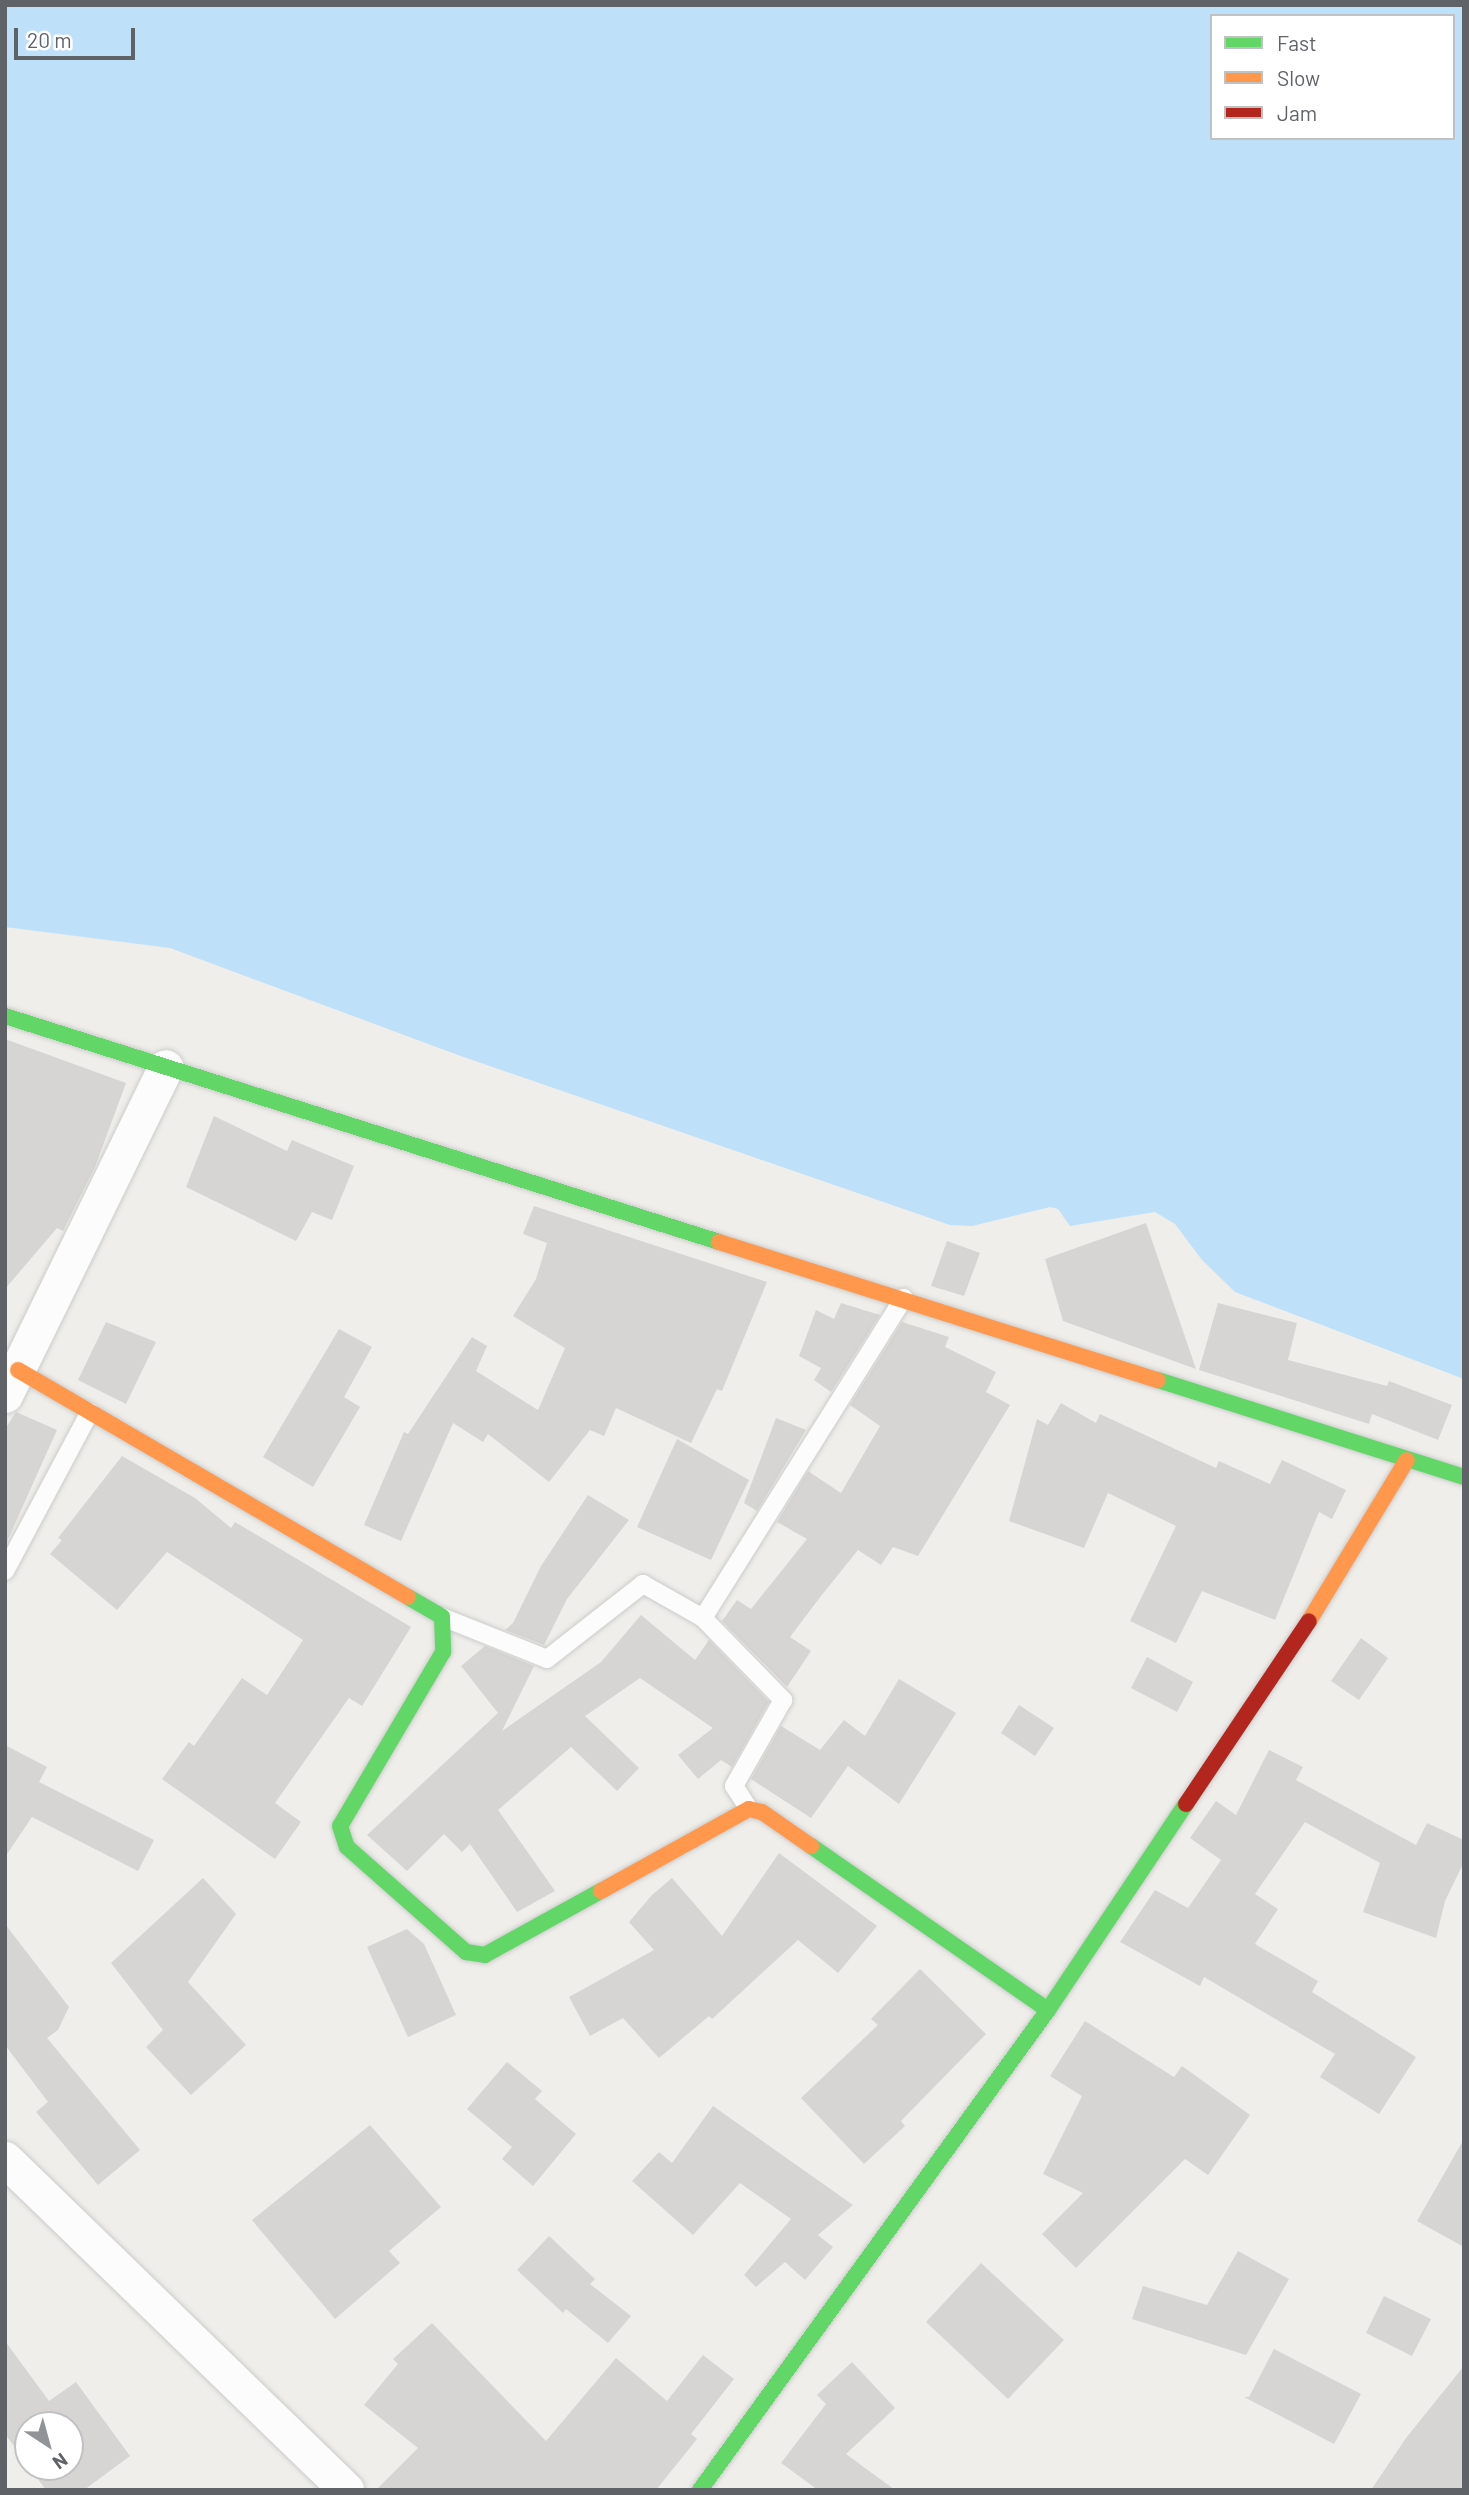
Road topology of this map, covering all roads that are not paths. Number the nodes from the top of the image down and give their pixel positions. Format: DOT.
graph roads {
  1 [pos="5,1016"];
  2 [pos="166,1067"];
  3 [pos="904,1298"];
  4 [pos="9,1386"];
  5 [pos="90,1412"];
  6 [pos="1406,1460"];
  7 [pos="1464,1476"];
  8 [pos="5,1571"];
  9 [pos="442,1617"];
  10 [pos="703,1618"];
  11 [pos="749,1808"];
  12 [pos="1048,2010"];
  13 [pos="5,2159"];
  14 [pos="331,2485"];
  15 [pos="700,2490"];
  1 -- 2 [label="street"];
  2 -- 3 [label="street"];
  2 -- 4 [label="street"];
  3 -- 6 [label="street"];
  3 -- 10 [label="lane"];
  4 -- 5 [label="street"];
  5 -- 8 [label="lane"];
  5 -- 9 [label="street"];
  6 -- 7 [label="street"];
  6 -- 12 [label="street"];
  9 -- 10 [label="lane"];
  9 -- 11 [label="street"];
  10 -- 11 [label="lane"];
  11 -- 12 [label="street"];
  12 -- 15 [label="street"];
  13 -- 14 [label="street"];
}
